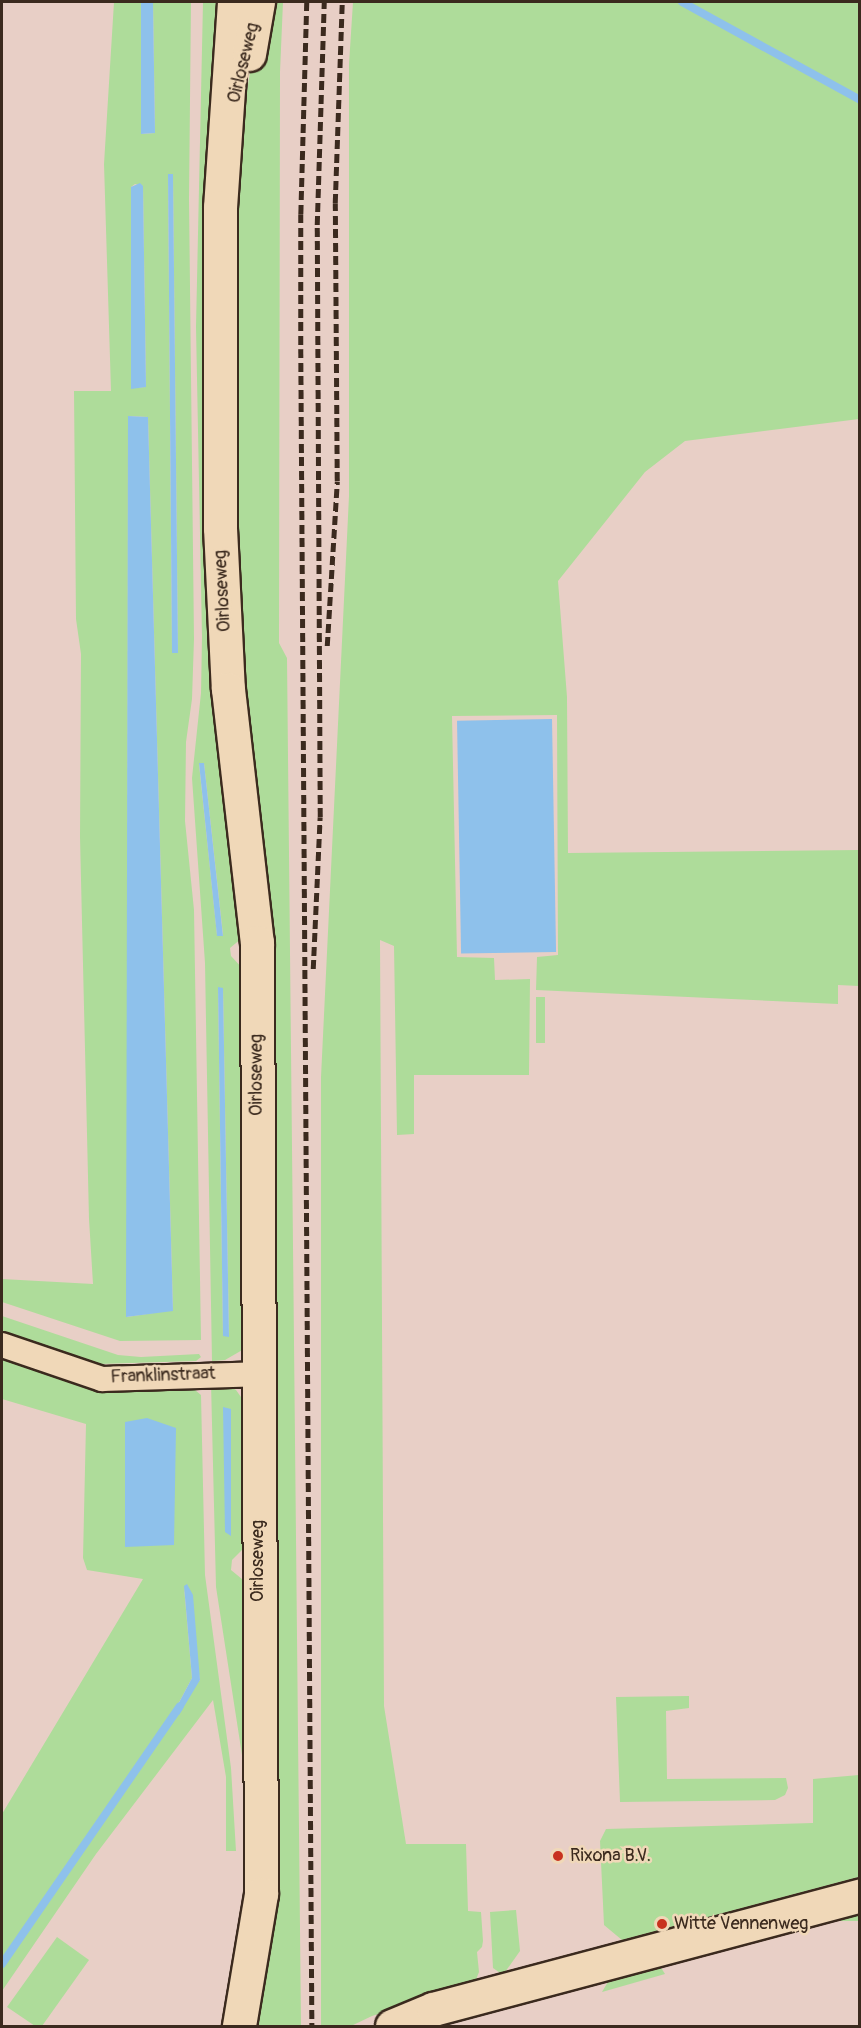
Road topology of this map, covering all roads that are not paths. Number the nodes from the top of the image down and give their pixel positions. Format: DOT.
graph roads {
  1 [pos="234,2"];
  2 [pos="258,2"];
  3 [pos="228,124"];
  4 [pos="2,1345"];
  5 [pos="257,1374"];
  6 [pos="860,1895"];
  7 [pos="239,2026"];
  8 [pos="392,2026"];
  1 -- 3 [label="street, Oirloseweg"];
  2 -- 3 [label="street, Oirloseweg"];
  3 -- 5 [label="street, Oirloseweg"];
  4 -- 5 [label="street, Franklinstraat"];
  5 -- 7 [label="street, Oirloseweg"];
  6 -- 8 [label="street"];
}
